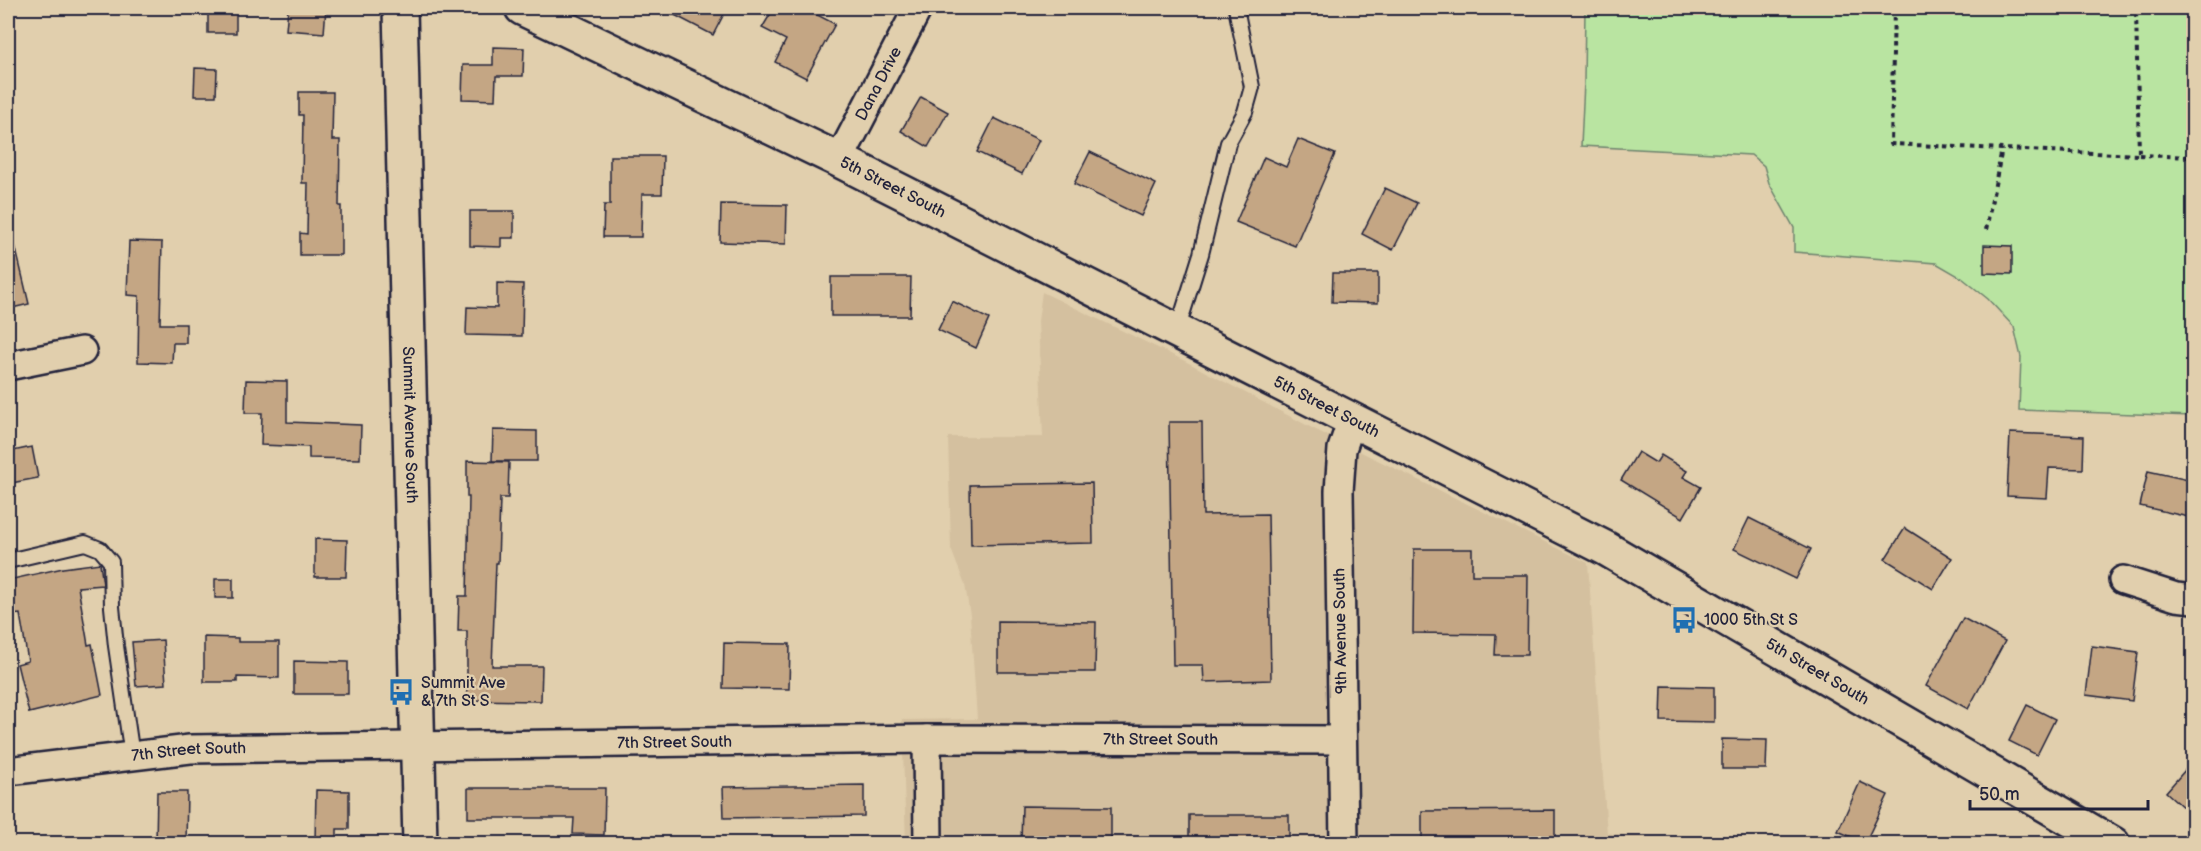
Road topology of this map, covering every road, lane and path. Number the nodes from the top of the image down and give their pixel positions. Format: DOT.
graph roads {
  1 [pos="400,8"];
  2 [pos="522,8"];
  3 [pos="918,8"];
  4 [pos="1236,8"];
  5 [pos="1894,8"];
  6 [pos="2136,8"];
  7 [pos="2002,149"];
  8 [pos="2139,155"];
  9 [pos="2193,157"];
  10 [pos="839,160"];
  11 [pos="1986,230"];
  12 [pos="1177,332"];
  13 [pos="82,351"];
  14 [pos="8,366"];
  15 [pos="1352,420"];
  16 [pos="8,561"];
  17 [pos="2123,580"];
  18 [pos="2193,599"];
  19 [pos="927,739"];
  20 [pos="1342,740"];
  21 [pos="418,746"];
  22 [pos="132,756"];
  23 [pos="8,771"];
  24 [pos="420,843"];
  25 [pos="928,843"];
  26 [pos="1344,843"];
  27 [pos="2113,843"];
  1 -- 21 [label="street, Summit Avenue South"];
  2 -- 10 [label="street, 5th Street South"];
  3 -- 10 [label="street, Dana Drive"];
  4 -- 12 [label="lane"];
  5 -- 7 [label="path"];
  6 -- 8 [label="path"];
  7 -- 8 [label="path"];
  7 -- 11 [label="path"];
  8 -- 9 [label="path"];
  10 -- 12 [label="street, 5th Street South"];
  12 -- 15 [label="street, 5th Street South"];
  13 -- 14 [label="street"];
  15 -- 20 [label="street, 9th Avenue South"];
  15 -- 27 [label="street, 5th Street South"];
  16 -- 22 [label="lane"];
  17 -- 18 [label="street"];
  19 -- 20 [label="street, 7th Street South"];
  19 -- 21 [label="street, 7th Street South"];
  19 -- 25 [label="street"];
  20 -- 26 [label="street, 9th Avenue South"];
  21 -- 22 [label="street, 7th Street South"];
  21 -- 24 [label="street, Summit Avenue South"];
  22 -- 23 [label="street, 7th Street South"];
}
